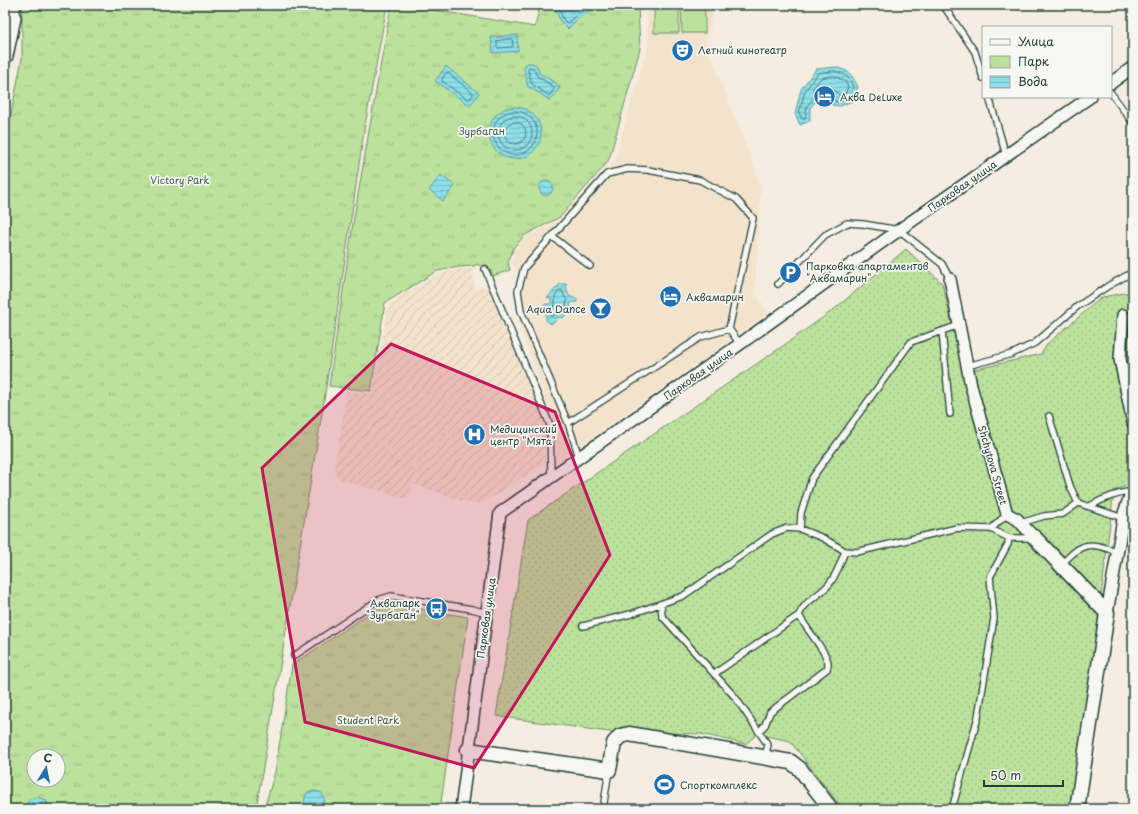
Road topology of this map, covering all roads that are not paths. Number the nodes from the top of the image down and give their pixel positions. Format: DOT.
graph roads {
  1 [pos="943,5"];
  2 [pos="14,11"];
  3 [pos="5,56"];
  4 [pos="1133,67"];
  5 [pos="982,74"];
  6 [pos="1112,82"];
  7 [pos="1112,94"];
  8 [pos="988,98"];
  9 [pos="1089,98"];
  10 [pos="1133,123"];
  11 [pos="1006,155"];
  12 [pos="899,230"];
  13 [pos="552,236"];
  14 [pos="590,266"];
  15 [pos="485,269"];
  16 [pos="1133,272"];
  17 [pos="950,279"];
  18 [pos="778,284"];
  19 [pos="1123,315"];
  20 [pos="959,325"];
  21 [pos="730,329"];
  22 [pos="942,331"];
  23 [pos="740,344"];
  24 [pos="967,366"];
  25 [pos="950,414"];
  26 [pos="1049,416"];
  27 [pos="568,423"];
  28 [pos="1133,423"];
  29 [pos="579,457"];
  30 [pos="552,476"];
  31 [pos="1133,492"];
  32 [pos="1133,495"];
  33 [pos="1078,503"];
  34 [pos="1090,506"];
  35 [pos="1007,514"];
  36 [pos="1123,518"];
  37 [pos="1021,523"];
  38 [pos="800,529"];
  39 [pos="991,530"];
  40 [pos="1009,538"];
  41 [pos="1034,538"];
  42 [pos="845,551"];
  43 [pos="1118,552"];
  44 [pos="1060,565"];
  45 [pos="661,604"];
  46 [pos="487,613"];
  47 [pos="1107,613"];
  48 [pos="799,615"];
  49 [pos="583,626"];
  50 [pos="294,656"];
  51 [pos="714,674"];
  52 [pos="759,732"];
  53 [pos="468,750"];
  54 [pos="765,758"];
  55 [pos="609,770"];
  56 [pos="461,809"];
  57 [pos="603,809"];
  58 [pos="831,809"];
  59 [pos="952,809"];
  60 [pos="1077,809"];
  1 -- 5 [label="lane"];
  2 -- 3 [label="main road"];
  4 -- 6 [label="street"];
  7 -- 10 [label="lane"];
  8 -- 11 [label="lane"];
  9 -- 11 [label="street, Парковая улица"];
  11 -- 12 [label="street, Парковая улица"];
  12 -- 17 [label="lane"];
  12 -- 18 [label="lane"];
  12 -- 23 [label="street, Парковая улица"];
  13 -- 14 [label="lane"];
  13 -- 21 [label="lane"];
  13 -- 27 [label="lane"];
  15 -- 30 [label="lane"];
  16 -- 24 [label="lane"];
  17 -- 20 [label="street, Shchytova Street"];
  19 -- 28 [label="street"];
  20 -- 22 [label="lane"];
  20 -- 24 [label="street, Shchytova Street"];
  21 -- 23 [label="lane"];
  21 -- 27 [label="lane"];
  22 -- 25 [label="lane"];
  22 -- 38 [label="lane"];
  23 -- 29 [label="street, Парковая улица"];
  24 -- 35 [label="street, Shchytova Street"];
  26 -- 33 [label="lane"];
  27 -- 29 [label="lane"];
  29 -- 30 [label="street, Парковая улица"];
  30 -- 46 [label="street, Парковая улица"];
  31 -- 34 [label="lane"];
  32 -- 36 [label="street"];
  33 -- 34 [label="lane"];
  33 -- 37 [label="lane"];
  34 -- 36 [label="lane"];
  35 -- 37 [label="street, Shchytova Street"];
  35 -- 39 [label="lane"];
  36 -- 43 [label="street"];
  37 -- 41 [label="street, Shchytova Street"];
  38 -- 42 [label="lane"];
  38 -- 45 [label="lane"];
  39 -- 40 [label="lane"];
  39 -- 42 [label="lane"];
  40 -- 41 [label="lane"];
  40 -- 59 [label="lane"];
  41 -- 44 [label="street, Shchytova Street"];
  42 -- 48 [label="lane"];
  43 -- 44 [label="lane"];
  43 -- 47 [label="street"];
  44 -- 47 [label="street, Shchytova Street"];
  45 -- 49 [label="lane"];
  45 -- 51 [label="lane"];
  46 -- 50 [label="lane"];
  46 -- 53 [label="street, Парковая улица"];
  47 -- 60 [label="street"];
  48 -- 51 [label="lane"];
  48 -- 52 [label="lane"];
  51 -- 52 [label="lane"];
  52 -- 54 [label="lane"];
  53 -- 55 [label="street"];
  53 -- 56 [label="street, Парковая улица"];
  54 -- 55 [label="street"];
  54 -- 58 [label="street"];
  55 -- 57 [label="lane"];
}
